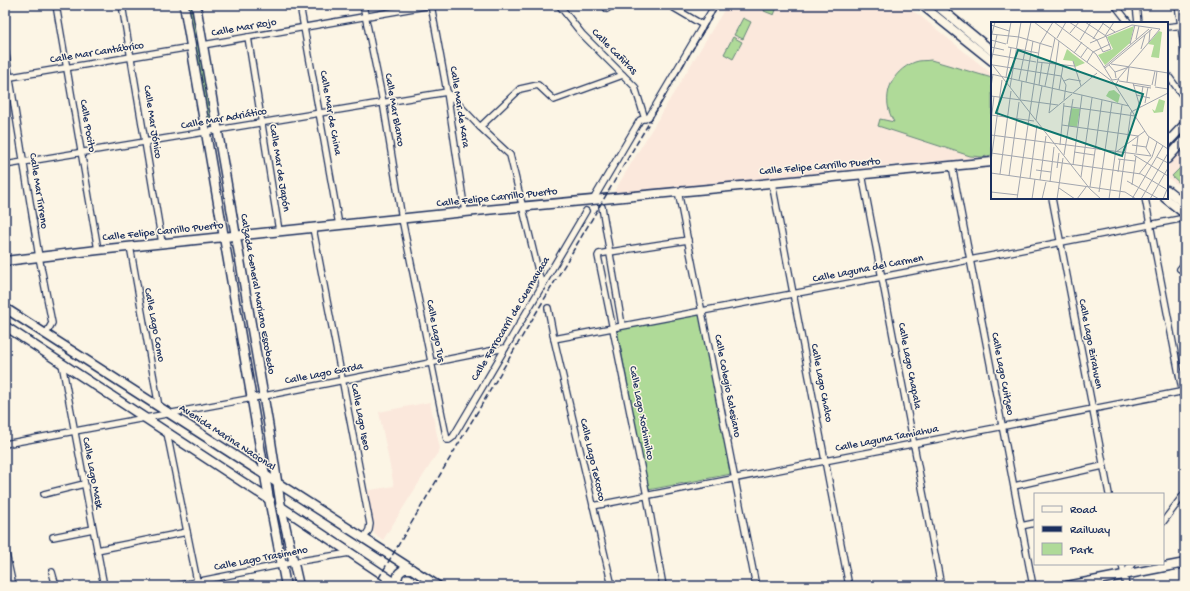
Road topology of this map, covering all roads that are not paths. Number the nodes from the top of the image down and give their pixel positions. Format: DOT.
graph roads {
  1 [pos="56,5"];
  2 [pos="122,5"];
  3 [pos="184,5"];
  4 [pos="196,5"];
  5 [pos="300,5"];
  6 [pos="363,5"];
  7 [pos="431,5"];
  8 [pos="559,5"];
  9 [pos="669,5"];
  10 [pos="715,5"];
  11 [pos="936,5"];
  12 [pos="1115,5"];
  13 [pos="1136,5"];
  14 [pos="1178,5"];
  15 [pos="925,6"];
  16 [pos="365,17"];
  17 [pos="1128,22"];
  18 [pos="1138,22"];
  19 [pos="703,25"];
  20 [pos="1183,25"];
  21 [pos="304,27"];
  22 [pos="1168,28"];
  23 [pos="248,37"];
  24 [pos="203,45"];
  25 [pos="191,47"];
  26 [pos="5,49"];
  27 [pos="991,50"];
  28 [pos="1185,54"];
  29 [pos="131,58"];
  30 [pos="991,60"];
  31 [pos="67,68"];
  32 [pos="623,75"];
  33 [pos="1168,75"];
  34 [pos="7,77"];
  35 [pos="446,92"];
  36 [pos="1185,99"];
  37 [pos="383,102"];
  38 [pos="320,113"];
  39 [pos="645,119"];
  40 [pos="262,123"];
  41 [pos="1185,124"];
  42 [pos="480,127"];
  43 [pos="218,130"];
  44 [pos="206,132"];
  45 [pos="1185,139"];
  46 [pos="145,142"];
  47 [pos="1168,142"];
  48 [pos="81,153"];
  49 [pos="1168,158"];
  50 [pos="24,162"];
  51 [pos="991,162"];
  52 [pos="5,166"];
  53 [pos="952,166"];
  54 [pos="862,174"];
  55 [pos="772,183"];
  56 [pos="678,191"];
  57 [pos="1168,191"];
  58 [pos="1052,199"];
  59 [pos="1145,199"];
  60 [pos="1166,199"];
  61 [pos="593,200"];
  62 [pos="1185,204"];
  63 [pos="523,207"];
  64 [pos="602,207"];
  65 [pos="586,211"];
  66 [pos="465,212"];
  67 [pos="1185,214"];
  68 [pos="1185,218"];
  69 [pos="402,219"];
  70 [pos="339,225"];
  71 [pos="1150,225"];
  72 [pos="313,228"];
  73 [pos="279,231"];
  74 [pos="236,236"];
  75 [pos="224,237"];
  76 [pos="688,240"];
  77 [pos="1060,242"];
  78 [pos="162,243"];
  79 [pos="130,246"];
  80 [pos="98,250"];
  81 [pos="610,252"];
  82 [pos="39,257"];
  83 [pos="970,260"];
  84 [pos="5,261"];
  85 [pos="1185,263"];
  86 [pos="1180,269"];
  87 [pos="882,277"];
  88 [pos="542,287"];
  89 [pos="794,293"];
  90 [pos="5,308"];
  91 [pos="548,308"];
  92 [pos="702,310"];
  93 [pos="622,325"];
  94 [pos="5,326"];
  95 [pos="614,327"];
  96 [pos="46,334"];
  97 [pos="554,339"];
  98 [pos="505,348"];
  99 [pos="62,364"];
  100 [pos="431,364"];
  101 [pos="343,380"];
  102 [pos="1184,391"];
  103 [pos="264,396"];
  104 [pos="252,398"];
  105 [pos="1185,405"];
  106 [pos="159,407"];
  107 [pos="1092,409"];
  108 [pos="170,414"];
  109 [pos="145,418"];
  110 [pos="1002,427"];
  111 [pos="74,431"];
  112 [pos="167,433"];
  113 [pos="453,437"];
  114 [pos="5,444"];
  115 [pos="914,444"];
  116 [pos="826,461"];
  117 [pos="1104,466"];
  118 [pos="265,476"];
  119 [pos="735,478"];
  120 [pos="277,483"];
  121 [pos="84,484"];
  122 [pos="1014,486"];
  123 [pos="1185,492"];
  124 [pos="1109,493"];
  125 [pos="44,494"];
  126 [pos="647,496"];
  127 [pos="269,499"];
  128 [pos="592,506"];
  129 [pos="281,507"];
  130 [pos="1164,521"];
  131 [pos="1034,523"];
  132 [pos="1021,526"];
  133 [pos="93,529"];
  134 [pos="187,532"];
  135 [pos="53,537"];
  136 [pos="364,538"];
  137 [pos="5,549"];
  138 [pos="97,550"];
  139 [pos="350,553"];
  140 [pos="399,561"];
  141 [pos="294,562"];
  142 [pos="1185,563"];
  143 [pos="282,564"];
  144 [pos="1122,565"];
  145 [pos="1131,565"];
  146 [pos="411,568"];
  147 [pos="52,572"];
  148 [pos="1124,575"];
  149 [pos="387,580"];
  150 [pos="197,584"];
  151 [pos="13,586"];
  152 [pos="56,586"];
  153 [pos="104,586"];
  154 [pos="176,586"];
  155 [pos="286,586"];
  156 [pos="299,586"];
  157 [pos="400,586"];
  158 [pos="438,586"];
  159 [pos="612,586"];
  160 [pos="663,586"];
  161 [pos="756,586"];
  162 [pos="849,586"];
  163 [pos="941,586"];
  164 [pos="1033,586"];
  165 [pos="1067,586"];
  166 [pos="1126,586"];
  1 -- 31 [label="street, Calle Pocito"];
  2 -- 29 [label="street, Calle Mar Jónico"];
  3 -- 25 [label="main road, Calzada General Mariano Escobedo"];
  4 -- 24 [label="main road, Calzada General Mariano Escobedo"];
  5 -- 21 [label="street, Calle Mar de China"];
  6 -- 16 [label="street, Calle Mar Blanco"];
  7 -- 16 [label="street, Calle Mar Rojo"];
  7 -- 35 [label="street, Calle Mar de Kara"];
  8 -- 32 [label="street, Calle Cañitas"];
  9 -- 19 [label="street"];
  10 -- 19 [label="street"];
  11 -- 27 [label="main road"];
  12 -- 17 [label="street"];
  13 -- 18 [label="street"];
  14 -- 20 [label="street"];
  15 -- 30 [label="main road"];
  16 -- 21 [label="street, Calle Mar Rojo"];
  16 -- 37 [label="street, Calle Mar Blanco"];
  19 -- 39 [label="street"];
  20 -- 22 [label="street"];
  20 -- 28 [label="street"];
  21 -- 23 [label="street, Calle Mar Rojo"];
  21 -- 38 [label="street, Calle Mar de China"];
  23 -- 24 [label="street, Calle Mar Rojo"];
  23 -- 40 [label="street, Calle Mar de Japón"];
  24 -- 43 [label="main road, Calzada General Mariano Escobedo"];
  25 -- 29 [label="street, Calle Mar Cantábrico"];
  25 -- 44 [label="main road, Calzada General Mariano Escobedo"];
  26 -- 34 [label="street, Calle Mar Tirreno"];
  29 -- 31 [label="street, Calle Mar Cantábrico"];
  29 -- 46 [label="street, Calle Mar Jónico"];
  31 -- 34 [label="street, Calle Mar Cantábrico"];
  31 -- 48 [label="street, Calle Pocito"];
  32 -- 39 [label="street, Calle Cañitas"];
  32 -- 42 [label="street"];
  33 -- 36 [label="street"];
  34 -- 50 [label="street, Calle Mar Tirreno"];
  35 -- 37 [label="street, Calle Mar Adriático"];
  35 -- 42 [label="street"];
  35 -- 66 [label="street, Calle Mar de Kara"];
  37 -- 38 [label="street, Calle Mar Adriático"];
  37 -- 69 [label="street, Calle Mar Blanco"];
  38 -- 40 [label="street, Calle Mar Adriático"];
  38 -- 70 [label="street, Calle Mar de China"];
  39 -- 61 [label="street"];
  40 -- 43 [label="street, Calle Mar Adriático"];
  40 -- 73 [label="street, Calle Mar de Japón"];
  41 -- 47 [label="main road"];
  42 -- 63 [label="street"];
  43 -- 44 [label="street, Calle Mar Adriático"];
  43 -- 74 [label="main road, Calzada General Mariano Escobedo"];
  44 -- 46 [label="street, Calle Mar Adriático"];
  44 -- 75 [label="main road, Calzada General Mariano Escobedo"];
  45 -- 49 [label="main road"];
  46 -- 48 [label="street, Calle Mar Adriático"];
  46 -- 78 [label="street, Calle Mar Jónico"];
  48 -- 50 [label="street, Calle Mar Adriático"];
  48 -- 80 [label="street, Calle Pocito"];
  50 -- 52 [label="street, Calle Mar Adriático"];
  50 -- 82 [label="street, Calle Mar Tirreno"];
  51 -- 53 [label="main road, Calle Felipe Carrillo Puerto"];
  53 -- 54 [label="main road, Calle Felipe Carrillo Puerto"];
  53 -- 83 [label="street, Calle Lago Cuitzeo"];
  54 -- 55 [label="main road, Calle Felipe Carrillo Puerto"];
  54 -- 87 [label="street, Calle Lago Chapala"];
  55 -- 56 [label="main road, Calle Felipe Carrillo Puerto"];
  55 -- 89 [label="street, Calle Lago Chalco"];
  56 -- 61 [label="main road, Calle Felipe Carrillo Puerto"];
  56 -- 76 [label="street, Calle Colegio Salesiano"];
  57 -- 62 [label="main road"];
  58 -- 77 [label="street, Calle Lago Zirahuen"];
  59 -- 71 [label="street"];
  60 -- 67 [label="main road"];
  61 -- 63 [label="main road, Calle Felipe Carrillo Puerto"];
  63 -- 66 [label="main road, Calle Felipe Carrillo Puerto"];
  63 -- 88 [label="street"];
  64 -- 81 [label="street"];
  65 -- 88 [label="street, Calle Ferrocarril de Cuernavaca"];
  66 -- 69 [label="main road, Calle Felipe Carrillo Puerto"];
  68 -- 71 [label="street, Calle Laguna del Carmen"];
  69 -- 70 [label="main road, Calle Felipe Carrillo Puerto"];
  69 -- 100 [label="street, Calle Lago Tus"];
  70 -- 72 [label="main road, Calle Felipe Carrillo Puerto"];
  71 -- 77 [label="street, Calle Laguna del Carmen"];
  71 -- 102 [label="street"];
  72 -- 73 [label="main road, Calle Felipe Carrillo Puerto"];
  72 -- 101 [label="street, Calle Lago Iseo"];
  73 -- 74 [label="main road, Calle Felipe Carrillo Puerto"];
  74 -- 75 [label="main road, Calle Felipe Carrillo Puerto"];
  74 -- 103 [label="main road, Calzada General Mariano Escobedo"];
  75 -- 78 [label="main road, Calle Felipe Carrillo Puerto"];
  75 -- 104 [label="main road, Calzada General Mariano Escobedo"];
  76 -- 81 [label="street"];
  76 -- 92 [label="street, Calle Colegio Salesiano"];
  77 -- 83 [label="street, Calle Laguna del Carmen"];
  77 -- 107 [label="street, Calle Lago Zirahuen"];
  78 -- 79 [label="main road, Calle Felipe Carrillo Puerto"];
  79 -- 80 [label="main road, Calle Felipe Carrillo Puerto"];
  79 -- 106 [label="street, Calle Lago Como"];
  80 -- 82 [label="main road, Calle Felipe Carrillo Puerto"];
  81 -- 93 [label="street"];
  81 -- 95 [label="street, Calle Lago Xochimilco"];
  82 -- 84 [label="main road, Calle Felipe Carrillo Puerto"];
  82 -- 96 [label="street, Calle Mar Tirreno"];
  83 -- 87 [label="street, Calle Laguna del Carmen"];
  83 -- 110 [label="street, Calle Lago Cuitzeo"];
  85 -- 86 [label="street"];
  87 -- 89 [label="street, Calle Laguna del Carmen"];
  87 -- 115 [label="street, Calle Lago Chapala"];
  88 -- 98 [label="street, Calle Ferrocarril de Cuernavaca"];
  89 -- 92 [label="street, Calle Laguna del Carmen"];
  89 -- 116 [label="street, Calle Lago Chalco"];
  90 -- 96 [label="main road, Avenida Marina Nacional"];
  91 -- 97 [label="street, Calle Lago Texcoco"];
  92 -- 93 [label="street, Calle Laguna del Carmen"];
  92 -- 119 [label="street, Calle Colegio Salesiano"];
  93 -- 95 [label="street, Calle Laguna del Carmen"];
  94 -- 99 [label="main road"];
  95 -- 97 [label="street, Calle Laguna del Carmen"];
  95 -- 126 [label="street, Calle Lago Xochimilco"];
  96 -- 106 [label="main road, Avenida Marina Nacional"];
  97 -- 128 [label="street, Calle Lago Texcoco"];
  98 -- 100 [label="street, Calle Lago Garda"];
  98 -- 113 [label="street, Calle Ferrocarril de Cuernavaca"];
  99 -- 109 [label="main road"];
  99 -- 111 [label="street, Calle Lago Mask"];
  100 -- 101 [label="street, Calle Lago Garda"];
  100 -- 113 [label="street, Calle Lago Tus"];
  101 -- 103 [label="street, Calle Lago Garda"];
  101 -- 136 [label="street, Calle Lago Iseo"];
  102 -- 105 [label="street"];
  102 -- 107 [label="street, Calle Laguna Tamiahua"];
  103 -- 104 [label="street, Calle Lago Garda"];
  103 -- 120 [label="main road, Calzada General Mariano Escobedo"];
  104 -- 108 [label="street, Calle Lago Garda"];
  104 -- 118 [label="main road, Calzada General Mariano Escobedo"];
  106 -- 108 [label="main road, Avenida Marina Nacional"];
  107 -- 110 [label="street, Calle Laguna Tamiahua"];
  107 -- 117 [label="street, Calle Lago Zirahuen"];
  108 -- 109 [label="street, Calle Lago Garda"];
  108 -- 118 [label="main road, Avenida Marina Nacional"];
  109 -- 111 [label="street, Calle Lago Garda"];
  109 -- 112 [label="main road"];
  110 -- 115 [label="street, Calle Laguna Tamiahua"];
  110 -- 122 [label="street, Calle Lago Cuitzeo"];
  111 -- 114 [label="street, Calle Lago Garda"];
  111 -- 121 [label="street, Calle Lago Mask"];
  112 -- 127 [label="main road"];
  112 -- 134 [label="street"];
  115 -- 116 [label="street, Calle Laguna Tamiahua"];
  115 -- 163 [label="street, Calle Lago Chapala"];
  116 -- 119 [label="street, Calle Laguna Tamiahua"];
  116 -- 162 [label="street, Calle Lago Chalco"];
  117 -- 122 [label="street"];
  117 -- 124 [label="street, Calle Lago Zirahuen"];
  118 -- 120 [label="main road, Avenida Marina Nacional"];
  118 -- 127 [label="main road, Calzada General Mariano Escobedo"];
  119 -- 126 [label="street, Calle Laguna Tamiahua"];
  119 -- 161 [label="street, Calle Colegio Salesiano"];
  120 -- 129 [label="main road, Calzada General Mariano Escobedo"];
  120 -- 136 [label="main road, Avenida Marina Nacional"];
  121 -- 125 [label="street"];
  121 -- 133 [label="street, Calle Lago Mask"];
  122 -- 132 [label="street, Calle Lago Cuitzeo"];
  123 -- 130 [label="street"];
  126 -- 128 [label="street, Calle Laguna Tamiahua"];
  126 -- 160 [label="street, Calle Lago Xochimilco"];
  127 -- 129 [label="main road"];
  127 -- 143 [label="main road, Calzada General Mariano Escobedo"];
  128 -- 159 [label="street, Calle Lago Texcoco"];
  129 -- 139 [label="main road"];
  129 -- 141 [label="main road, Calzada General Mariano Escobedo"];
  131 -- 132 [label="street"];
  132 -- 164 [label="street, Calle Lago Cuitzeo"];
  133 -- 135 [label="street"];
  133 -- 138 [label="street, Calle Lago Mask"];
  134 -- 138 [label="street"];
  134 -- 150 [label="street"];
  136 -- 140 [label="main road, Avenida Marina Nacional"];
  137 -- 151 [label="street"];
  138 -- 153 [label="street, Calle Lago Mask"];
  139 -- 141 [label="street, Calle Lago Trasimeno"];
  139 -- 149 [label="main road"];
  140 -- 146 [label="main road, Avenida Marina Nacional"];
  140 -- 149 [label="main road"];
  141 -- 143 [label="street, Calle Lago Trasimeno"];
  141 -- 156 [label="main road, Calzada General Mariano Escobedo"];
  142 -- 148 [label="main road"];
  143 -- 150 [label="street, Calle Lago Trasimeno"];
  143 -- 155 [label="main road, Calzada General Mariano Escobedo"];
  144 -- 148 [label="street"];
  145 -- 148 [label="street"];
  146 -- 157 [label="main road"];
  146 -- 158 [label="main road, Avenida Marina Nacional"];
  147 -- 152 [label="street"];
  148 -- 165 [label="main road"];
  148 -- 166 [label="street"];
  149 -- 157 [label="main road"];
  150 -- 154 [label="street, Calle Lago Trasimeno"];
}
